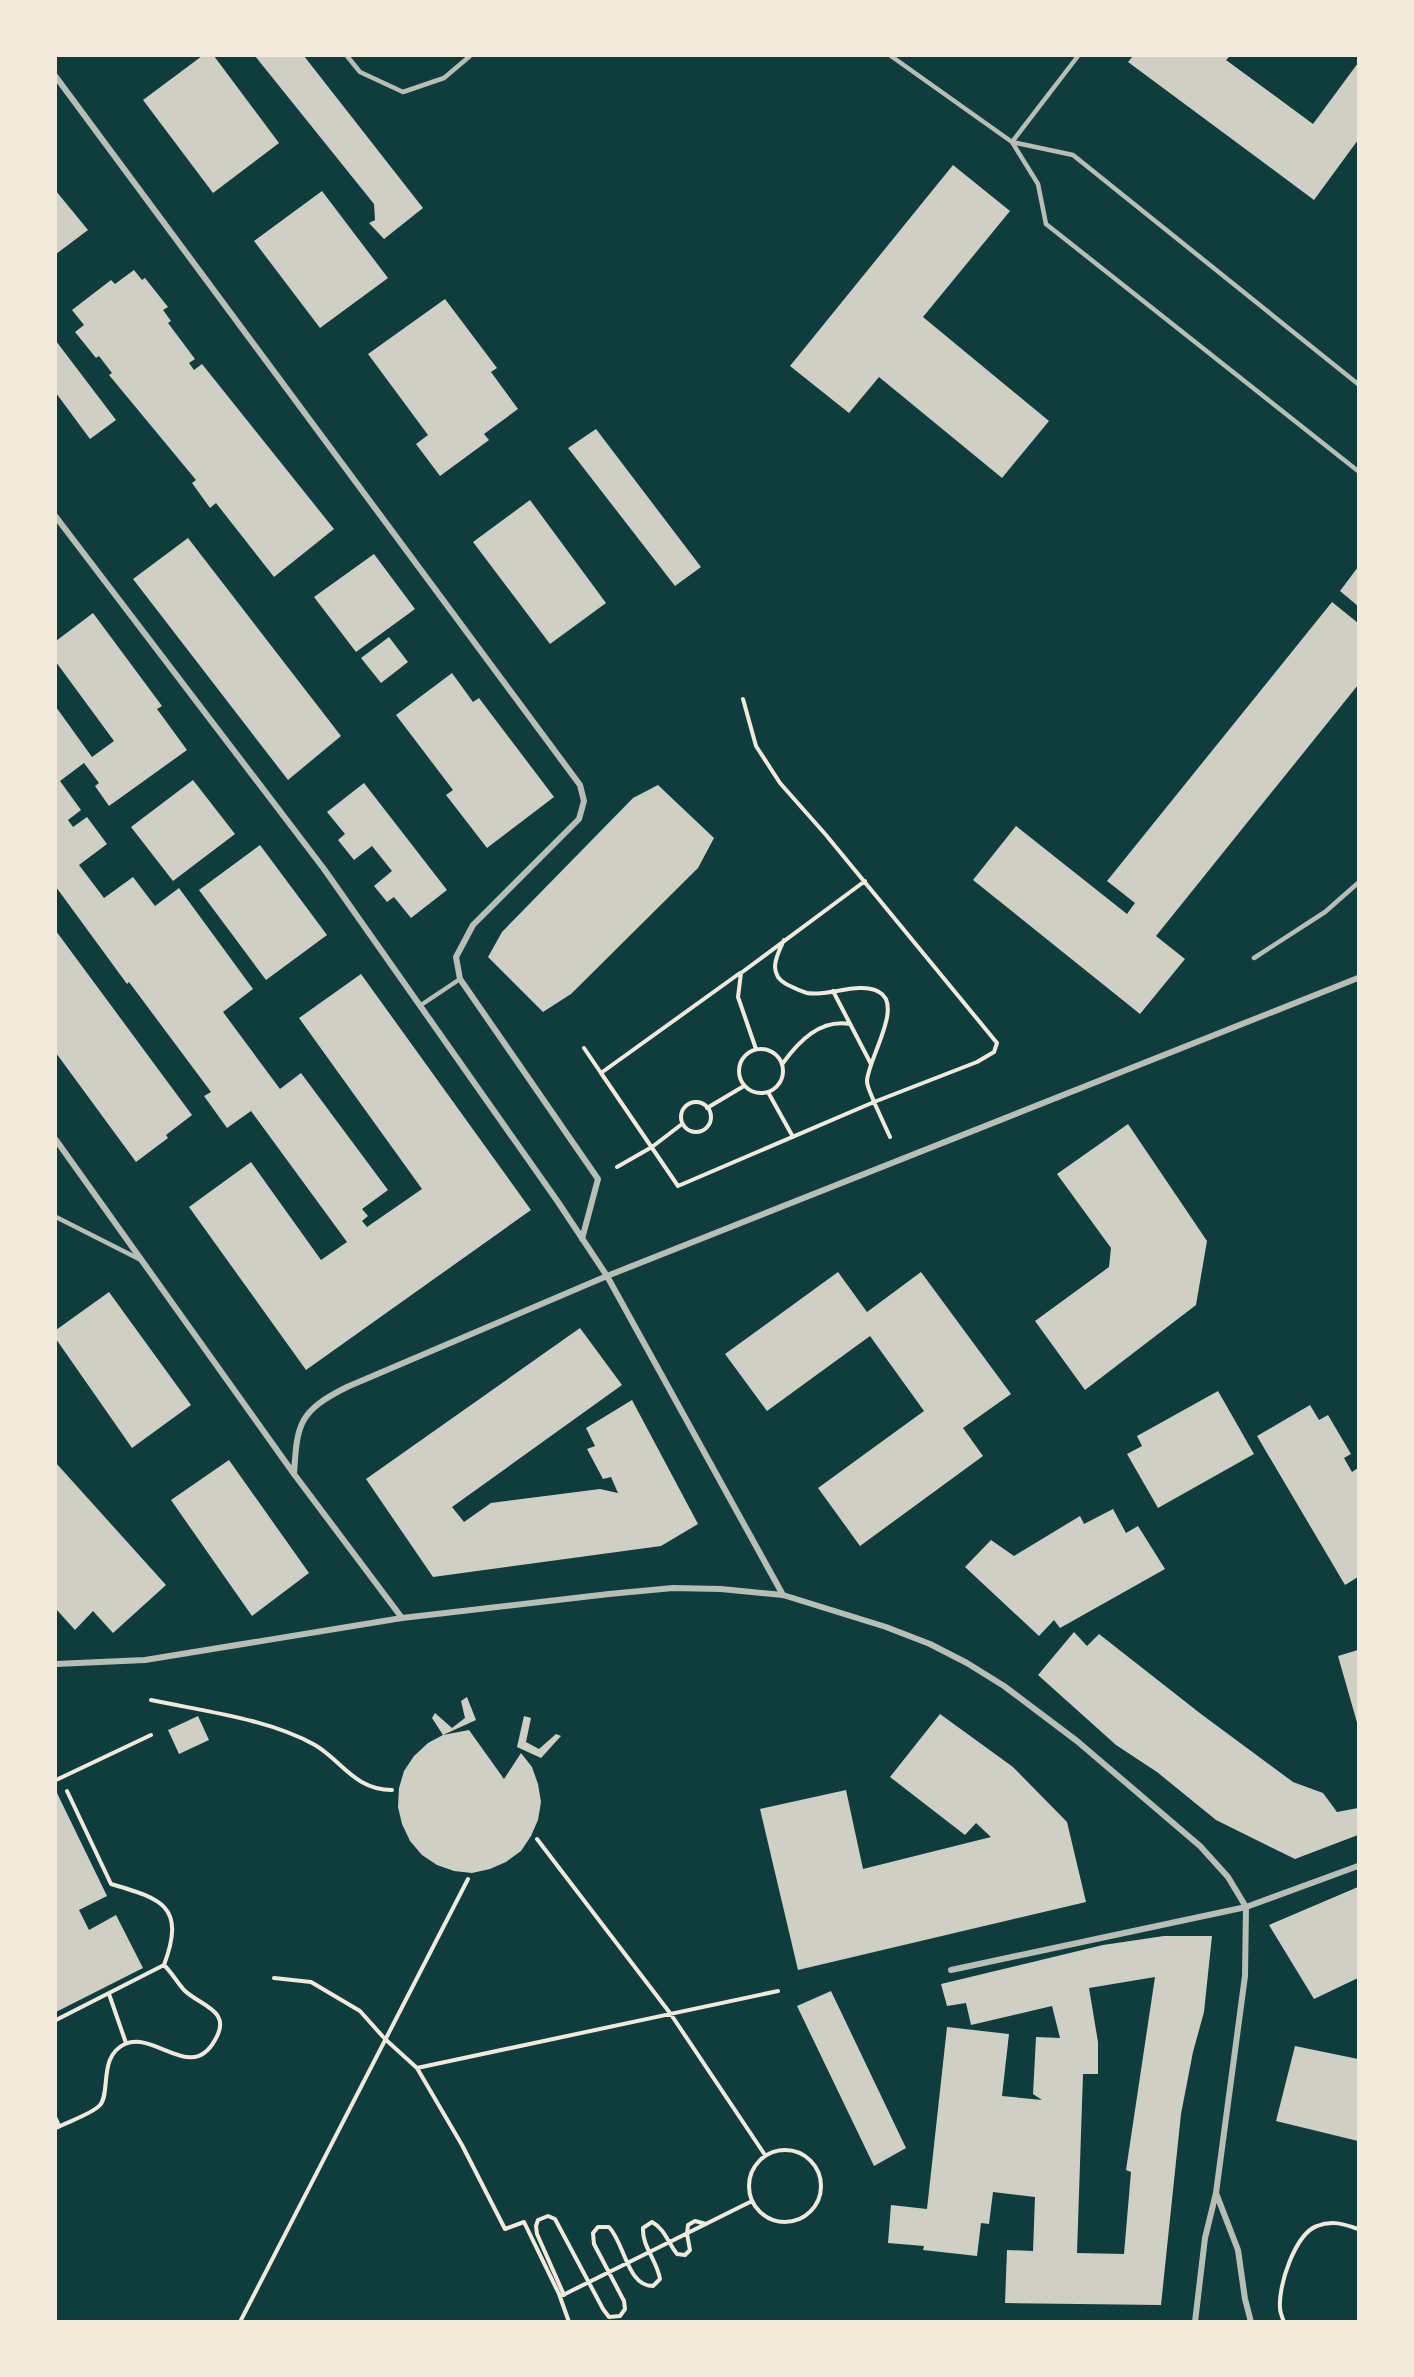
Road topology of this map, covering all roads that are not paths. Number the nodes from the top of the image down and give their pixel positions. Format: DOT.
graph roads {
  1 [pos="346,56"];
  2 [pos="470,56"];
  3 [pos="891,56"];
  4 [pos="1078,56"];
  5 [pos="56,77"];
  6 [pos="1012,142"];
  7 [pos="1359,384"];
  8 [pos="1359,471"];
  9 [pos="56,518"];
  10 [pos="1359,883"];
  11 [pos="1254,958"];
  12 [pos="1359,978"];
  13 [pos="460,979"];
  14 [pos="421,1005"];
  15 [pos="56,1140"];
  16 [pos="56,1217"];
  17 [pos="582,1239"];
  18 [pos="141,1260"];
  19 [pos="607,1276"];
  20 [pos="294,1474"];
  21 [pos="783,1595"];
  22 [pos="402,1618"];
  23 [pos="56,1665"];
  24 [pos="1359,1866"];
  25 [pos="1246,1907"];
  26 [pos="951,1970"];
  27 [pos="1216,2193"];
  28 [pos="1195,2322"];
  29 [pos="1251,2322"];
  1 -- 2 [label="lane"];
  3 -- 6 [label="lane"];
  4 -- 6 [label="lane"];
  5 -- 13 [label="street"];
  6 -- 7 [label="lane"];
  6 -- 8 [label="lane"];
  9 -- 14 [label="street"];
  10 -- 11 [label="lane"];
  12 -- 19 [label="street"];
  13 -- 14 [label="lane"];
  13 -- 17 [label="street"];
  14 -- 17 [label="street"];
  15 -- 18 [label="street"];
  16 -- 18 [label="lane"];
  17 -- 19 [label="street"];
  18 -- 20 [label="street"];
  19 -- 20 [label="street"];
  19 -- 21 [label="street"];
  20 -- 22 [label="street"];
  21 -- 22 [label="street"];
  21 -- 25 [label="street"];
  22 -- 23 [label="street"];
  24 -- 25 [label="street"];
  25 -- 26 [label="street"];
  25 -- 27 [label="street"];
  27 -- 28 [label="street"];
  27 -- 29 [label="street"];
}
